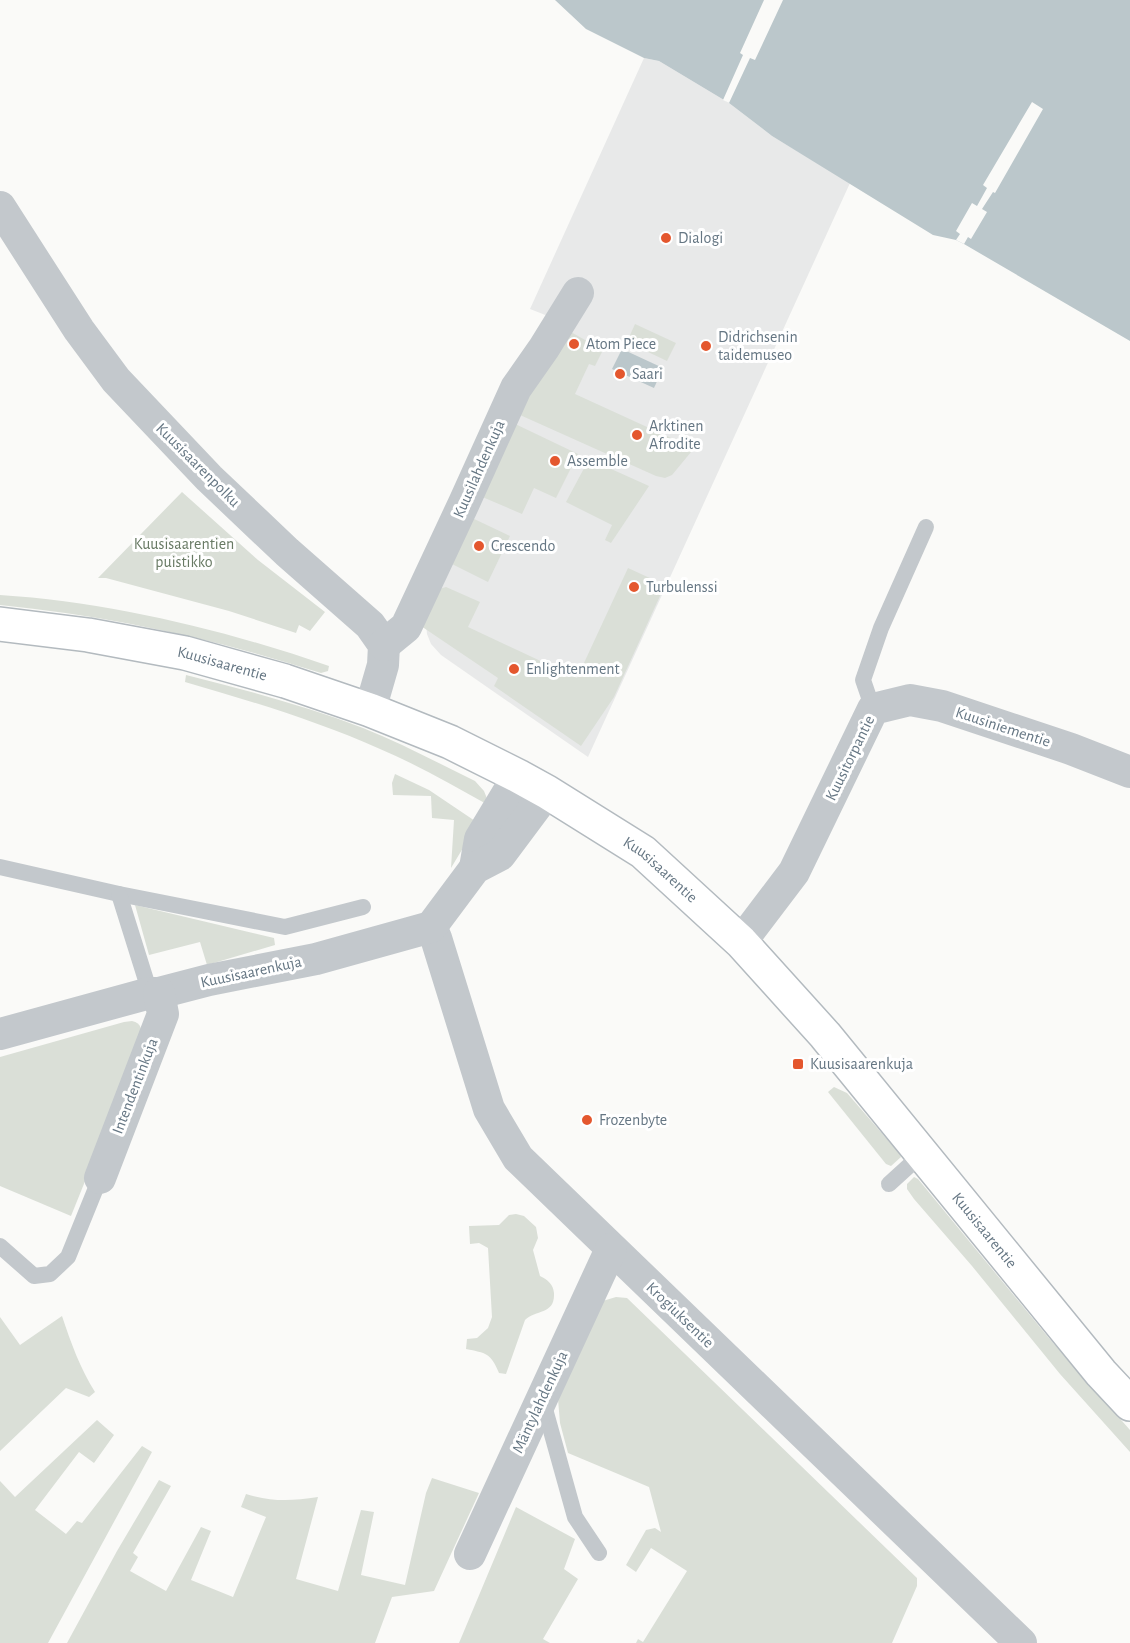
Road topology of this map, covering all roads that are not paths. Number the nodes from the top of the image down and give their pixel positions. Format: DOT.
graph roads {
  1 [pos="0,207"];
  2 [pos="578,293"];
  3 [pos="926,527"];
  4 [pos="0,624"];
  5 [pos="384,645"];
  6 [pos="873,709"];
  7 [pos="370,710"];
  8 [pos="1130,772"];
  9 [pos="518,776"];
  10 [pos="547,792"];
  11 [pos="0,867"];
  12 [pos="475,868"];
  13 [pos="119,894"];
  14 [pos="363,907"];
  15 [pos="431,927"];
  16 [pos="741,942"];
  17 [pos="154,993"];
  18 [pos="0,1034"];
  19 [pos="922,1154"];
  20 [pos="100,1178"];
  21 [pos="888,1184"];
  22 [pos="0,1246"];
  23 [pos="611,1249"];
  24 [pos="542,1398"];
  25 [pos="1130,1404"];
  26 [pos="598,1553"];
  27 [pos="470,1554"];
  28 [pos="1021,1643"];
  1 -- 5 [label="street, Kuusisaarenpolku"];
  2 -- 5 [label="street, Kuusilahdenkuja"];
  3 -- 6 [label="lane, Kuusitorpantie"];
  4 -- 7 [label="main road, Kuusisaarentie"];
  5 -- 7 [label="street"];
  6 -- 8 [label="street, Kuusiniementie"];
  6 -- 16 [label="street, Kuusitorpantie"];
  7 -- 9 [label="main road, Kuusisaarentie"];
  9 -- 10 [label="main road, Kuusisaarentie"];
  9 -- 12 [label="street"];
  10 -- 12 [label="street"];
  10 -- 16 [label="main road, Kuusisaarentie"];
  11 -- 13 [label="lane"];
  12 -- 15 [label="street"];
  13 -- 14 [label="lane"];
  13 -- 17 [label="lane"];
  15 -- 17 [label="street, Kuusisaarenkuja"];
  15 -- 23 [label="street, Krogiuksentie"];
  16 -- 19 [label="main road, Kuusisaarentie"];
  17 -- 18 [label="street, Kuusisaarenkuja"];
  17 -- 20 [label="street, Intendentinkuja"];
  19 -- 21 [label="lane"];
  19 -- 25 [label="main road, Kuusisaarentie"];
  20 -- 22 [label="lane"];
  23 -- 24 [label="street, Mäntylahdenkuja"];
  23 -- 28 [label="street, Krogiuksentie"];
  24 -- 26 [label="lane"];
  24 -- 27 [label="street, Mäntylahdenkuja"];
}
